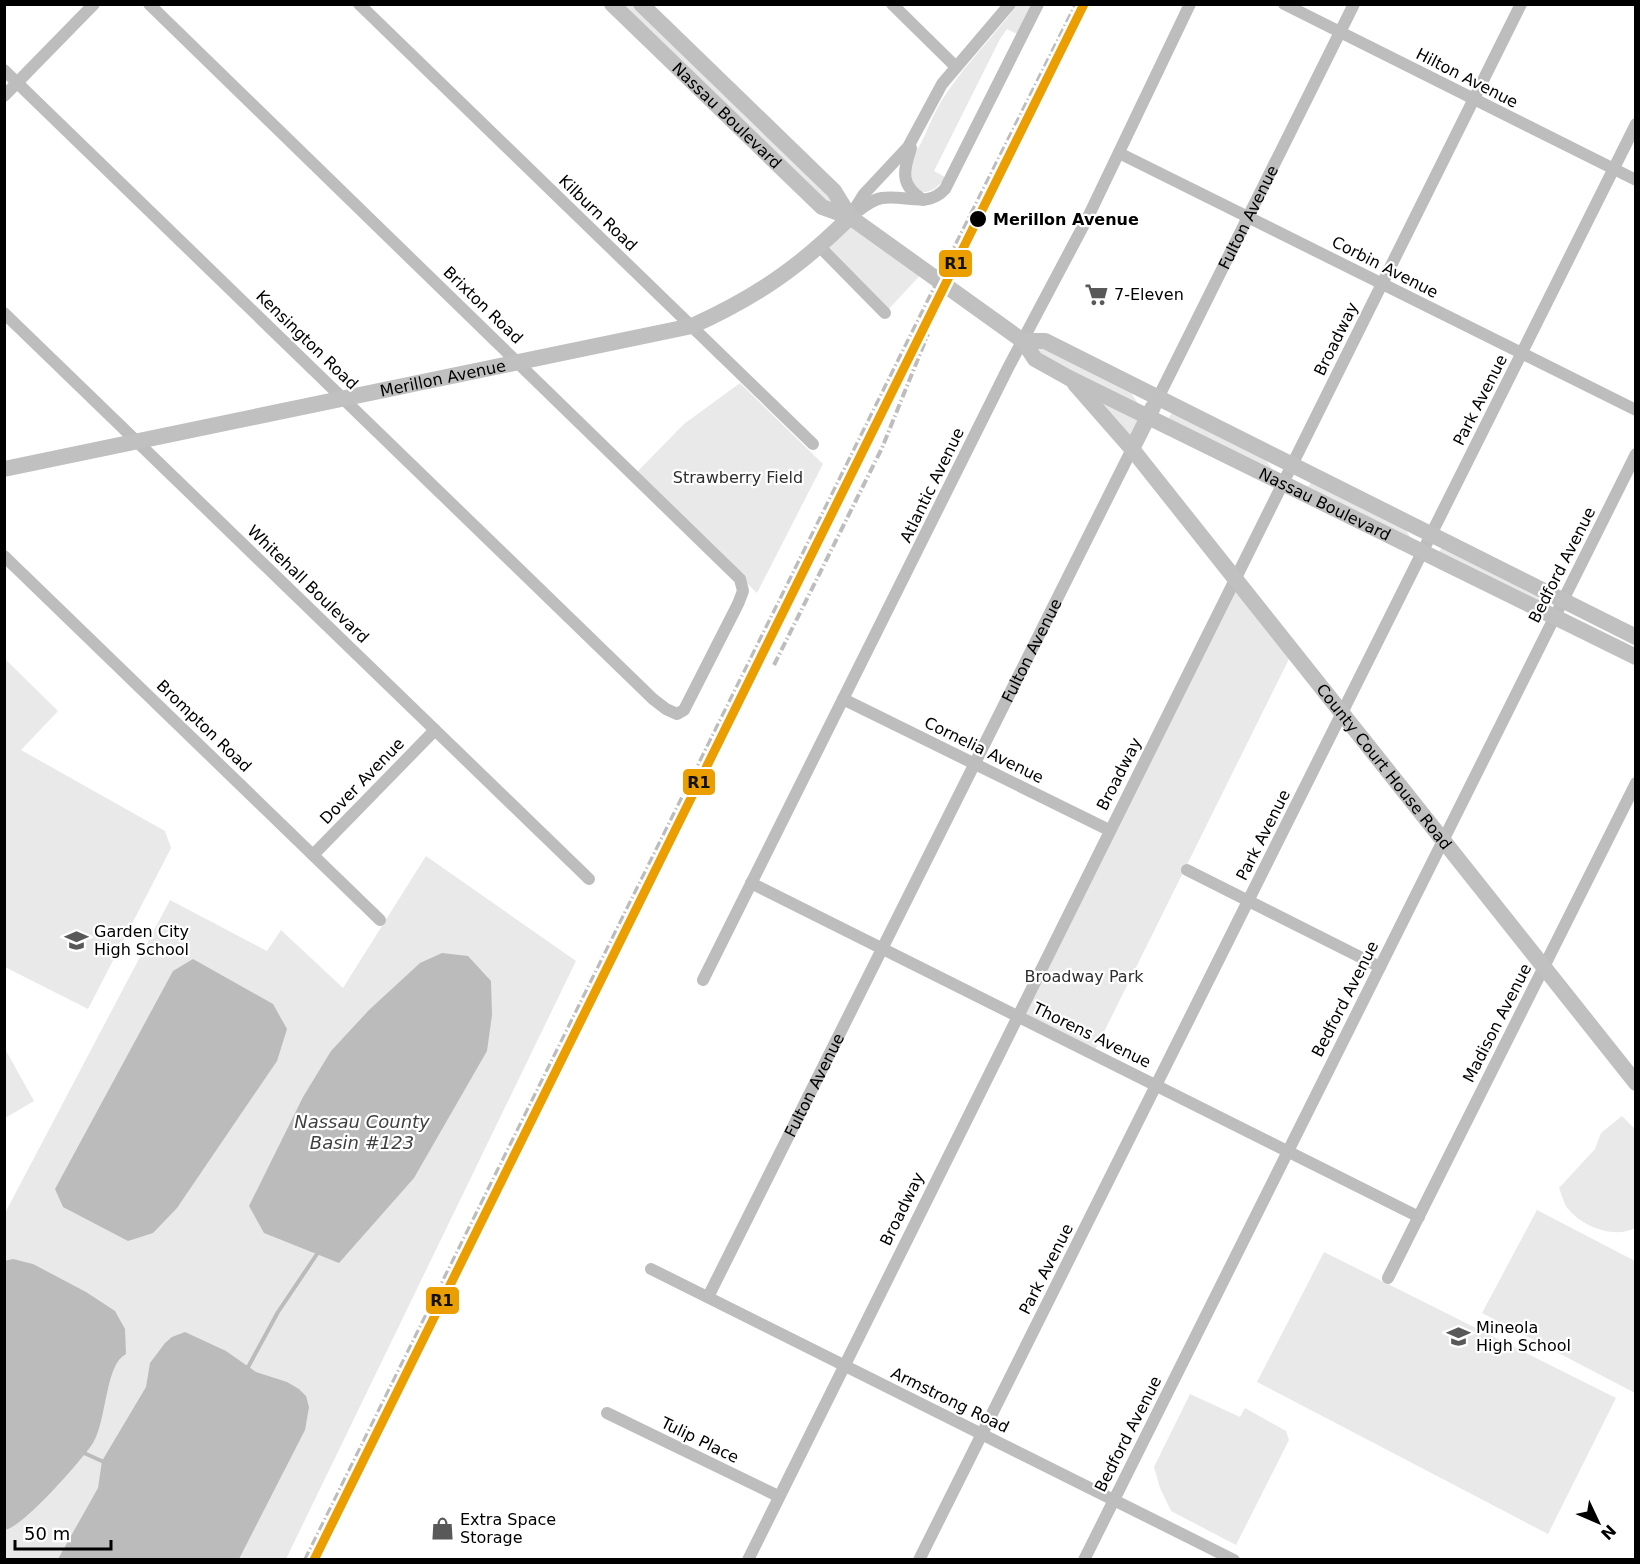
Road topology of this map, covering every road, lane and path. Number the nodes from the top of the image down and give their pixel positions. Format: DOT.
graph roads {
  1 [pos="94,4"];
  2 [pos="149,4"];
  3 [pos="359,4"];
  4 [pos="612,4"];
  5 [pos="641,4"];
  6 [pos="892,4"];
  7 [pos="1010,4"];
  8 [pos="1038,4"];
  9 [pos="1190,4"];
  10 [pos="1284,4"];
  11 [pos="1354,4"];
  12 [pos="1521,4"];
  13 [pos="1340,33"];
  14 [pos="956,67"];
  15 [pos="4,70"];
  16 [pos="18,83"];
  17 [pos="4,96"];
  18 [pos="1474,100"];
  19 [pos="1635,124"];
  20 [pos="914,139"];
  21 [pos="1119,153"];
  22 [pos="1613,169"];
  23 [pos="1635,180"];
  24 [pos="923,200"];
  25 [pos="850,217"];
  26 [pos="1248,217"];
  27 [pos="819,246"];
  28 [pos="1382,284"];
  29 [pos="885,312"];
  30 [pos="4,313"];
  31 [pos="692,326"];
  32 [pos="1023,341"];
  33 [pos="1521,353"];
  34 [pos="518,362"];
  35 [pos="1070,378"];
  36 [pos="343,398"];
  37 [pos="1158,398"];
  38 [pos="1635,410"];
  39 [pos="1148,416"];
  40 [pos="136,441"];
  41 [pos="813,444"];
  42 [pos="1132,449"];
  43 [pos="1635,454"];
  44 [pos="1292,465"];
  45 [pos="4,469"];
  46 [pos="1283,483"];
  47 [pos="1431,534"];
  48 [pos="1422,552"];
  49 [pos="4,556"];
  50 [pos="1234,580"];
  51 [pos="1562,600"];
  52 [pos="1554,617"];
  53 [pos="1635,637"];
  54 [pos="1635,657"];
  55 [pos="638,684"];
  56 [pos="843,699"];
  57 [pos="1342,713"];
  58 [pos="435,730"];
  59 [pos="975,764"];
  60 [pos="1635,783"];
  61 [pos="1109,830"];
  62 [pos="1443,840"];
  63 [pos="313,855"];
  64 [pos="1187,870"];
  65 [pos="589,879"];
  66 [pos="751,883"];
  67 [pos="1248,901"];
  68 [pos="380,920"];
  69 [pos="883,949"];
  70 [pos="1380,967"];
  71 [pos="1543,968"];
  72 [pos="703,980"];
  73 [pos="1017,1016"];
  74 [pos="1635,1083"];
  75 [pos="1156,1085"];
  76 [pos="1288,1151"];
  77 [pos="1419,1217"];
  78 [pos="651,1269"];
  79 [pos="1388,1278"];
  80 [pos="708,1297"];
  81 [pos="843,1365"];
  82 [pos="607,1413"];
  83 [pos="982,1434"];
  84 [pos="778,1496"];
  85 [pos="1114,1500"];
  86 [pos="748,1560"];
  87 [pos="919,1560"];
  88 [pos="1084,1560"];
  89 [pos="1234,1560"];
  1 -- 16 [label="street"];
  2 -- 34 [label="street, Brixton Road"];
  3 -- 31 [label="street, Kilburn Road"];
  4 -- 25 [label="main road, Nassau Boulevard"];
  5 -- 25 [label="main road, Nassau Boulevard"];
  6 -- 14 [label="street"];
  7 -- 14 [label="street, Merillon Avenue"];
  8 -- 24 [label="street"];
  9 -- 21 [label="street, Atlantic Avenue"];
  10 -- 13 [label="street, Hilton Avenue"];
  11 -- 13 [label="street, Fulton Avenue"];
  12 -- 18 [label="street, Broadway"];
  13 -- 18 [label="street, Hilton Avenue"];
  13 -- 26 [label="street, Fulton Avenue"];
  14 -- 20 [label="street, Merillon Avenue"];
  15 -- 16 [label="street, Kensington Road"];
  16 -- 17 [label="street"];
  16 -- 36 [label="street, Kensington Road"];
  18 -- 22 [label="street, Hilton Avenue"];
  18 -- 28 [label="street, Broadway"];
  19 -- 22 [label="street, Park Avenue"];
  20 -- 24 [label="street, Merillon Avenue"];
  20 -- 25 [label="street, Merillon Avenue"];
  21 -- 26 [label="street, Corbin Avenue"];
  21 -- 32 [label="street, Atlantic Avenue"];
  22 -- 23 [label="street, Hilton Avenue"];
  22 -- 33 [label="street, Park Avenue"];
  24 -- 25 [label="street, Merillon Avenue"];
  25 -- 27 [label="main road, Merillon Avenue"];
  25 -- 32 [label="main road, Nassau Boulevard"];
  26 -- 28 [label="street, Corbin Avenue"];
  26 -- 37 [label="street, Fulton Avenue"];
  27 -- 29 [label="street"];
  27 -- 31 [label="main road, Merillon Avenue"];
  28 -- 33 [label="street, Corbin Avenue"];
  28 -- 44 [label="street, Broadway"];
  30 -- 40 [label="street, Whitehall Boulevard"];
  31 -- 34 [label="main road, Merillon Avenue"];
  31 -- 41 [label="street, Kilburn Road"];
  32 -- 35 [label="main road, Nassau Boulevard"];
  32 -- 37 [label="main road, Nassau Boulevard"];
  32 -- 56 [label="street, Atlantic Avenue"];
  33 -- 38 [label="street, Corbin Avenue"];
  33 -- 47 [label="street, Park Avenue"];
  34 -- 36 [label="main road, Merillon Avenue"];
  34 -- 55 [label="street, Brixton Road"];
  35 -- 39 [label="main road, Nassau Boulevard"];
  35 -- 42 [label="main road, County Court House Road"];
  36 -- 40 [label="main road, Merillon Avenue"];
  36 -- 55 [label="street, Kensington Road"];
  37 -- 39 [label="main road, Fulton Avenue"];
  37 -- 44 [label="main road, Nassau Boulevard"];
  39 -- 42 [label="main road, Fulton Avenue"];
  39 -- 46 [label="main road, Nassau Boulevard"];
  40 -- 45 [label="main road, Merillon Avenue"];
  40 -- 58 [label="street, Whitehall Boulevard"];
  42 -- 50 [label="main road, County Court House Road"];
  42 -- 59 [label="street, Fulton Avenue"];
  43 -- 51 [label="street, Bedford Avenue"];
  44 -- 46 [label="street, Broadway"];
  44 -- 47 [label="main road, Nassau Boulevard"];
  46 -- 48 [label="main road, Nassau Boulevard"];
  46 -- 50 [label="street, Broadway"];
  47 -- 48 [label="street, Park Avenue"];
  47 -- 51 [label="main road, Nassau Boulevard"];
  48 -- 52 [label="main road, Nassau Boulevard"];
  48 -- 57 [label="street, Park Avenue"];
  49 -- 63 [label="street, Brompton Road"];
  50 -- 57 [label="main road, County Court House Road"];
  50 -- 61 [label="street, Broadway"];
  51 -- 52 [label="street, Bedford Avenue"];
  51 -- 53 [label="main road, Nassau Boulevard"];
  52 -- 54 [label="main road, Nassau Boulevard"];
  52 -- 62 [label="street, Bedford Avenue"];
  56 -- 59 [label="street, Cornelia Avenue"];
  56 -- 66 [label="street, Atlantic Avenue"];
  57 -- 62 [label="main road, County Court House Road"];
  57 -- 67 [label="street, Park Avenue"];
  58 -- 63 [label="street, Dover Avenue"];
  58 -- 65 [label="street, Whitehall Boulevard"];
  59 -- 61 [label="street, Cornelia Avenue"];
  59 -- 69 [label="street, Fulton Avenue"];
  60 -- 71 [label="street, Madison Avenue"];
  61 -- 73 [label="street, Broadway"];
  62 -- 70 [label="street, Bedford Avenue"];
  62 -- 71 [label="main road, County Court House Road"];
  63 -- 68 [label="street, Brompton Road"];
  64 -- 67 [label="street"];
  66 -- 69 [label="street, Thorens Avenue"];
  66 -- 72 [label="street, Atlantic Avenue"];
  67 -- 70 [label="street"];
  67 -- 75 [label="street, Park Avenue"];
  69 -- 73 [label="street, Thorens Avenue"];
  69 -- 80 [label="street, Fulton Avenue"];
  70 -- 76 [label="street, Bedford Avenue"];
  71 -- 74 [label="main road, County Court House Road"];
  71 -- 77 [label="street, Madison Avenue"];
  73 -- 75 [label="street, Thorens Avenue"];
  73 -- 81 [label="street, Broadway"];
  75 -- 76 [label="street, Thorens Avenue"];
  75 -- 83 [label="street, Park Avenue"];
  76 -- 77 [label="street, Thorens Avenue"];
  76 -- 85 [label="street, Bedford Avenue"];
  77 -- 79 [label="street, Madison Avenue"];
  78 -- 80 [label="street, Armstrong Road"];
  80 -- 81 [label="street, Armstrong Road"];
  81 -- 83 [label="street, Armstrong Road"];
  81 -- 84 [label="street, Broadway"];
  82 -- 84 [label="street, Tulip Place"];
  83 -- 85 [label="street, Armstrong Road"];
  83 -- 87 [label="street, Park Avenue"];
  84 -- 86 [label="street, Broadway"];
  85 -- 88 [label="street, Bedford Avenue"];
  85 -- 89 [label="street, Armstrong Road"];
}
